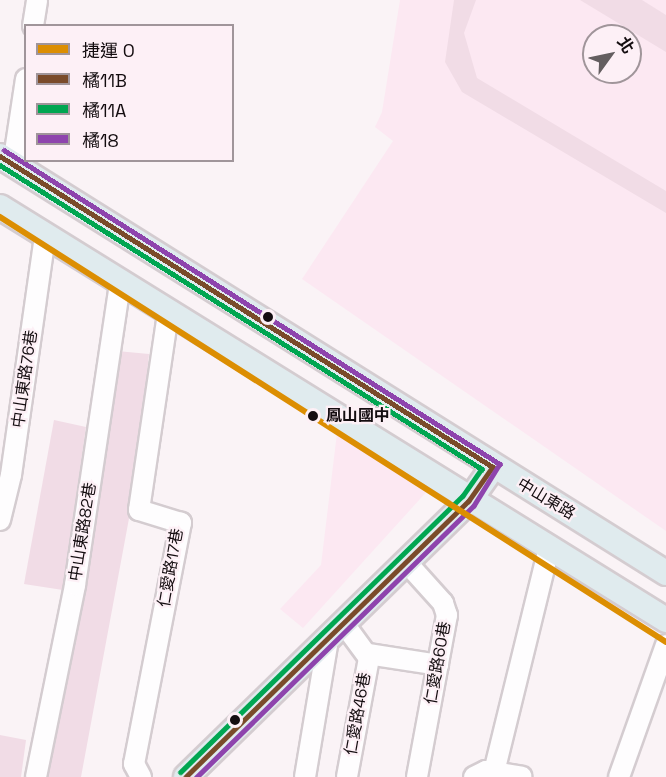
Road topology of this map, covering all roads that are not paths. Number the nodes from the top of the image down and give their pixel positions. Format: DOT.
graph roads {
  1 [pos="37,0"];
  2 [pos="33,24"];
  3 [pos="24,88"];
  4 [pos="7,161"];
  5 [pos="0,207"];
  6 [pos="45,237"];
  7 [pos="120,285"];
  8 [pos="168,314"];
  9 [pos="493,467"];
  10 [pos="469,501"];
  11 [pos="0,520"];
  12 [pos="549,548"];
  13 [pos="406,563"];
  14 [pos="666,573"];
  15 [pos="666,620"];
  16 [pos="336,631"];
  17 [pos="666,645"];
  18 [pos="368,654"];
  19 [pos="438,665"];
  20 [pos="494,772"];
  21 [pos="36,777"];
  22 [pos="141,777"];
  23 [pos="186,777"];
  24 [pos="305,777"];
  25 [pos="347,777"];
  26 [pos="417,777"];
  27 [pos="474,777"];
  28 [pos="522,777"];
  29 [pos="619,777"];
  1 -- 2 [label="street"];
  3 -- 4 [label="street"];
  4 -- 9 [label="main road, 中山東路"];
  5 -- 6 [label="main road"];
  6 -- 7 [label="main road"];
  6 -- 11 [label="street, 中山東路76巷"];
  7 -- 8 [label="main road"];
  7 -- 21 [label="street, 中山東路82巷"];
  8 -- 10 [label="main road"];
  8 -- 22 [label="street, 仁愛路17巷"];
  9 -- 10 [label="main road"];
  9 -- 14 [label="main road, 中山東路"];
  10 -- 12 [label="main road"];
  10 -- 13 [label="main road"];
  12 -- 15 [label="main road"];
  12 -- 20 [label="street"];
  13 -- 16 [label="main road"];
  13 -- 19 [label="street, 仁愛路60巷"];
  16 -- 18 [label="street, 仁愛路46巷"];
  16 -- 23 [label="main road"];
  16 -- 24 [label="street"];
  17 -- 29 [label="street"];
  18 -- 19 [label="street"];
  18 -- 25 [label="street, 仁愛路46巷"];
  19 -- 26 [label="street, 仁愛路60巷"];
  20 -- 27 [label="street"];
  20 -- 28 [label="street"];
}
